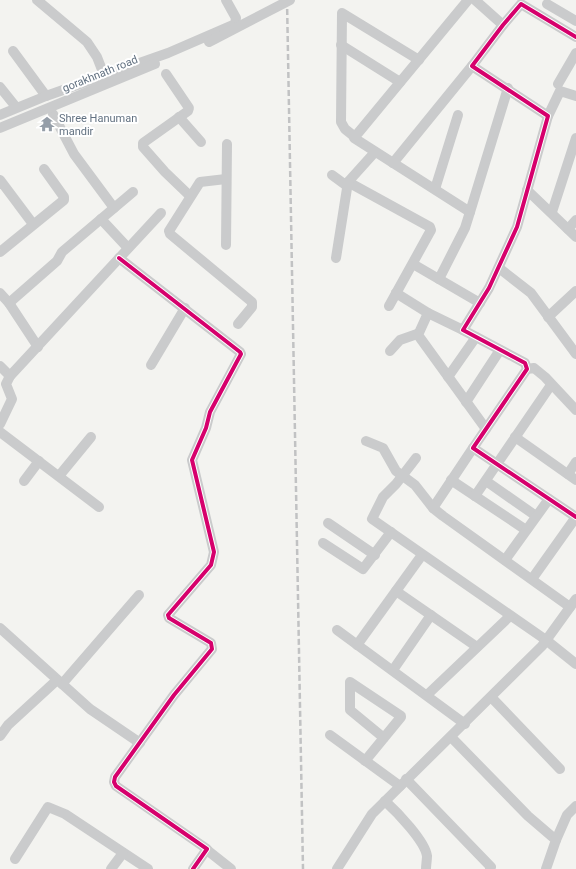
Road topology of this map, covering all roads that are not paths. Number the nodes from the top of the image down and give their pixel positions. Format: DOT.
graph roads {
  1 [pos="37,0"];
  2 [pos="226,0"];
  3 [pos="290,0"];
  4 [pos="468,0"];
  5 [pos="475,0"];
  6 [pos="522,2"];
  7 [pos="549,2"];
  8 [pos="540,14"];
  9 [pos="576,21"];
  10 [pos="503,25"];
  11 [pos="576,37"];
  12 [pos="341,45"];
  13 [pos="13,51"];
  14 [pos="576,53"];
  15 [pos="419,60"];
  16 [pos="472,66"];
  17 [pos="166,74"];
  18 [pos="104,75"];
  19 [pos="400,82"];
  20 [pos="558,84"];
  21 [pos="0,87"];
  22 [pos="508,88"];
  23 [pos="46,96"];
  24 [pos="576,96"];
  25 [pos="16,107"];
  26 [pos="52,114"];
  27 [pos="0,115"];
  28 [pos="458,115"];
  29 [pos="548,116"];
  30 [pos="179,117"];
  31 [pos="0,128"];
  32 [pos="356,136"];
  33 [pos="576,138"];
  34 [pos="201,142"];
  35 [pos="227,144"];
  36 [pos="376,152"];
  37 [pos="393,163"];
  38 [pos="44,168"];
  39 [pos="332,174"];
  40 [pos="226,179"];
  41 [pos="0,180"];
  42 [pos="348,184"];
  43 [pos="435,190"];
  44 [pos="527,190"];
  45 [pos="133,192"];
  46 [pos="190,196"];
  47 [pos="114,208"];
  48 [pos="470,212"];
  49 [pos="552,212"];
  50 [pos="161,213"];
  51 [pos="101,219"];
  52 [pos="576,220"];
  53 [pos="33,224"];
  54 [pos="568,229"];
  55 [pos="576,238"];
  56 [pos="226,245"];
  57 [pos="128,248"];
  58 [pos="0,252"];
  59 [pos="119,258"];
  60 [pos="336,258"];
  61 [pos="413,264"];
  62 [pos="499,268"];
  63 [pos="439,279"];
  64 [pos="576,291"];
  65 [pos="0,293"];
  66 [pos="396,293"];
  67 [pos="9,303"];
  68 [pos="480,303"];
  69 [pos="389,306"];
  70 [pos="185,308"];
  71 [pos="428,313"];
  72 [pos="548,317"];
  73 [pos="238,324"];
  74 [pos="463,330"];
  75 [pos="418,334"];
  76 [pos="476,337"];
  77 [pos="38,347"];
  78 [pos="500,350"];
  79 [pos="390,351"];
  80 [pos="576,353"];
  81 [pos="151,365"];
  82 [pos="0,366"];
  83 [pos="527,369"];
  84 [pos="10,376"];
  85 [pos="448,377"];
  86 [pos="551,385"];
  87 [pos="466,402"];
  88 [pos="576,410"];
  89 [pos="0,424"];
  90 [pos="486,429"];
  91 [pos="0,432"];
  92 [pos="91,437"];
  93 [pos="515,438"];
  94 [pos="366,441"];
  95 [pos="474,448"];
  96 [pos="416,458"];
  97 [pos="39,461"];
  98 [pos="576,462"];
  99 [pos="497,464"];
  100 [pos="59,476"];
  101 [pos="402,476"];
  102 [pos="572,477"];
  103 [pos="451,480"];
  104 [pos="24,481"];
  105 [pos="486,481"];
  106 [pos="475,496"];
  107 [pos="549,499"];
  108 [pos="99,507"];
  109 [pos="433,508"];
  110 [pos="536,516"];
  111 [pos="576,517"];
  112 [pos="328,523"];
  113 [pos="526,530"];
  114 [pos="391,532"];
  115 [pos="323,543"];
  116 [pos="422,554"];
  117 [pos="375,555"];
  118 [pos="505,560"];
  119 [pos="532,579"];
  120 [pos="396,591"];
  121 [pos="139,596"];
  122 [pos="573,603"];
  123 [pos="431,615"];
  124 [pos="510,616"];
  125 [pos="0,628"];
  126 [pos="336,630"];
  127 [pos="546,640"];
  128 [pos="357,645"];
  129 [pos="477,647"];
  130 [pos="575,662"];
  131 [pos="393,670"];
  132 [pos="59,682"];
  133 [pos="427,695"];
  134 [pos="491,697"];
  135 [pos="4,722"];
  136 [pos="465,724"];
  137 [pos="330,735"];
  138 [pos="0,736"];
  139 [pos="451,737"];
  140 [pos="384,738"];
  141 [pos="140,743"];
  142 [pos="365,761"];
  143 [pos="560,769"];
  144 [pos="403,783"];
  145 [pos="386,801"];
  146 [pos="576,806"];
  147 [pos="556,840"];
  148 [pos="207,850"];
  149 [pos="123,853"];
  150 [pos="15,859"];
  151 [pos="111,869"];
  152 [pos="148,869"];
  153 [pos="193,869"];
  154 [pos="231,869"];
  155 [pos="337,869"];
  156 [pos="426,869"];
  157 [pos="490,869"];
  158 [pos="546,869"];
  1 -- 18 [label="street"];
  2 -- 18 [label="street"];
  3 -- 31 [label="street, gorakhnath road, bridge"];
  4 -- 15 [label="street"];
  5 -- 10 [label="street"];
  6 -- 8 [label="street"];
  6 -- 10 [label="street"];
  7 -- 8 [label="street"];
  7 -- 9 [label="street"];
  8 -- 11 [label="street"];
  10 -- 16 [label="street"];
  12 -- 15 [label="street"];
  12 -- 19 [label="street"];
  12 -- 32 [label="street"];
  13 -- 23 [label="street"];
  14 -- 20 [label="street"];
  15 -- 19 [label="street"];
  16 -- 22 [label="street"];
  16 -- 37 [label="street"];
  17 -- 30 [label="street"];
  18 -- 23 [label="street"];
  19 -- 32 [label="street"];
  21 -- 25 [label="street"];
  22 -- 29 [label="street"];
  22 -- 48 [label="street"];
  23 -- 25 [label="street"];
  24 -- 29 [label="street"];
  25 -- 27 [label="street"];
  26 -- 47 [label="street"];
  28 -- 43 [label="street"];
  29 -- 44 [label="street"];
  30 -- 34 [label="street"];
  30 -- 46 [label="street"];
  32 -- 36 [label="street"];
  33 -- 49 [label="street"];
  35 -- 40 [label="street"];
  36 -- 37 [label="street"];
  36 -- 42 [label="street"];
  37 -- 43 [label="street"];
  38 -- 53 [label="street"];
  39 -- 42 [label="street"];
  40 -- 46 [label="street"];
  40 -- 56 [label="street"];
  41 -- 53 [label="street"];
  42 -- 60 [label="street"];
  42 -- 61 [label="street"];
  43 -- 48 [label="street"];
  44 -- 49 [label="street"];
  44 -- 62 [label="street"];
  45 -- 47 [label="street"];
  46 -- 73 [label="street"];
  47 -- 51 [label="street"];
  48 -- 63 [label="street"];
  49 -- 54 [label="street"];
  50 -- 57 [label="street"];
  51 -- 57 [label="street"];
  51 -- 67 [label="street"];
  52 -- 54 [label="street"];
  53 -- 58 [label="street"];
  54 -- 55 [label="street"];
  57 -- 59 [label="street"];
  59 -- 70 [label="street"];
  59 -- 77 [label="street"];
  61 -- 63 [label="street"];
  61 -- 66 [label="street"];
  62 -- 68 [label="street"];
  62 -- 72 [label="street"];
  63 -- 68 [label="street"];
  64 -- 72 [label="street"];
  65 -- 67 [label="street"];
  66 -- 69 [label="street"];
  66 -- 71 [label="street"];
  67 -- 77 [label="street"];
  68 -- 74 [label="street"];
  70 -- 81 [label="street"];
  70 -- 141 [label="street"];
  71 -- 74 [label="street"];
  71 -- 75 [label="street"];
  72 -- 80 [label="street"];
  74 -- 76 [label="street"];
  75 -- 79 [label="street"];
  75 -- 85 [label="street"];
  76 -- 78 [label="street"];
  76 -- 85 [label="street"];
  77 -- 84 [label="street"];
  78 -- 83 [label="street"];
  78 -- 87 [label="street"];
  82 -- 84 [label="street"];
  83 -- 86 [label="street"];
  83 -- 90 [label="street"];
  84 -- 89 [label="street"];
  85 -- 87 [label="street"];
  86 -- 88 [label="street"];
  86 -- 93 [label="street"];
  87 -- 90 [label="street"];
  90 -- 95 [label="street"];
  91 -- 97 [label="street"];
  92 -- 100 [label="street"];
  93 -- 99 [label="street"];
  93 -- 102 [label="street"];
  94 -- 101 [label="street"];
  95 -- 99 [label="street"];
  95 -- 103 [label="street"];
  96 -- 101 [label="street"];
  97 -- 100 [label="street"];
  97 -- 104 [label="street"];
  98 -- 102 [label="street"];
  99 -- 105 [label="street"];
  99 -- 107 [label="street"];
  100 -- 108 [label="street"];
  101 -- 109 [label="street"];
  101 -- 114 [label="street"];
  103 -- 106 [label="street"];
  103 -- 109 [label="street"];
  105 -- 106 [label="street"];
  105 -- 110 [label="street"];
  106 -- 113 [label="street"];
  107 -- 110 [label="street"];
  107 -- 111 [label="street"];
  109 -- 118 [label="street"];
  110 -- 113 [label="street"];
  111 -- 119 [label="street"];
  112 -- 117 [label="street"];
  113 -- 118 [label="street"];
  114 -- 116 [label="street"];
  114 -- 117 [label="street"];
  115 -- 117 [label="street"];
  116 -- 120 [label="street"];
  116 -- 124 [label="street"];
  118 -- 119 [label="street"];
  119 -- 122 [label="street"];
  120 -- 123 [label="street"];
  120 -- 128 [label="street"];
  121 -- 132 [label="street"];
  122 -- 127 [label="street"];
  123 -- 129 [label="street"];
  123 -- 131 [label="street"];
  124 -- 127 [label="street"];
  124 -- 129 [label="street"];
  125 -- 132 [label="street"];
  126 -- 128 [label="street"];
  127 -- 130 [label="street"];
  127 -- 134 [label="street"];
  128 -- 131 [label="street"];
  129 -- 133 [label="street"];
  131 -- 133 [label="street"];
  132 -- 135 [label="street"];
  132 -- 141 [label="street"];
  133 -- 136 [label="street"];
  134 -- 136 [label="street"];
  134 -- 143 [label="street"];
  135 -- 138 [label="street"];
  136 -- 139 [label="street"];
  137 -- 142 [label="street"];
  139 -- 144 [label="street"];
  139 -- 147 [label="street"];
  140 -- 140 [label="street"];
  140 -- 142 [label="street"];
  141 -- 148 [label="street"];
  142 -- 144 [label="street"];
  144 -- 145 [label="street"];
  144 -- 157 [label="street"];
  145 -- 155 [label="street"];
  145 -- 156 [label="street"];
  146 -- 147 [label="street"];
  147 -- 158 [label="street"];
  148 -- 153 [label="street"];
  148 -- 154 [label="street"];
  149 -- 150 [label="street"];
  149 -- 151 [label="street"];
  149 -- 152 [label="street"];
}
